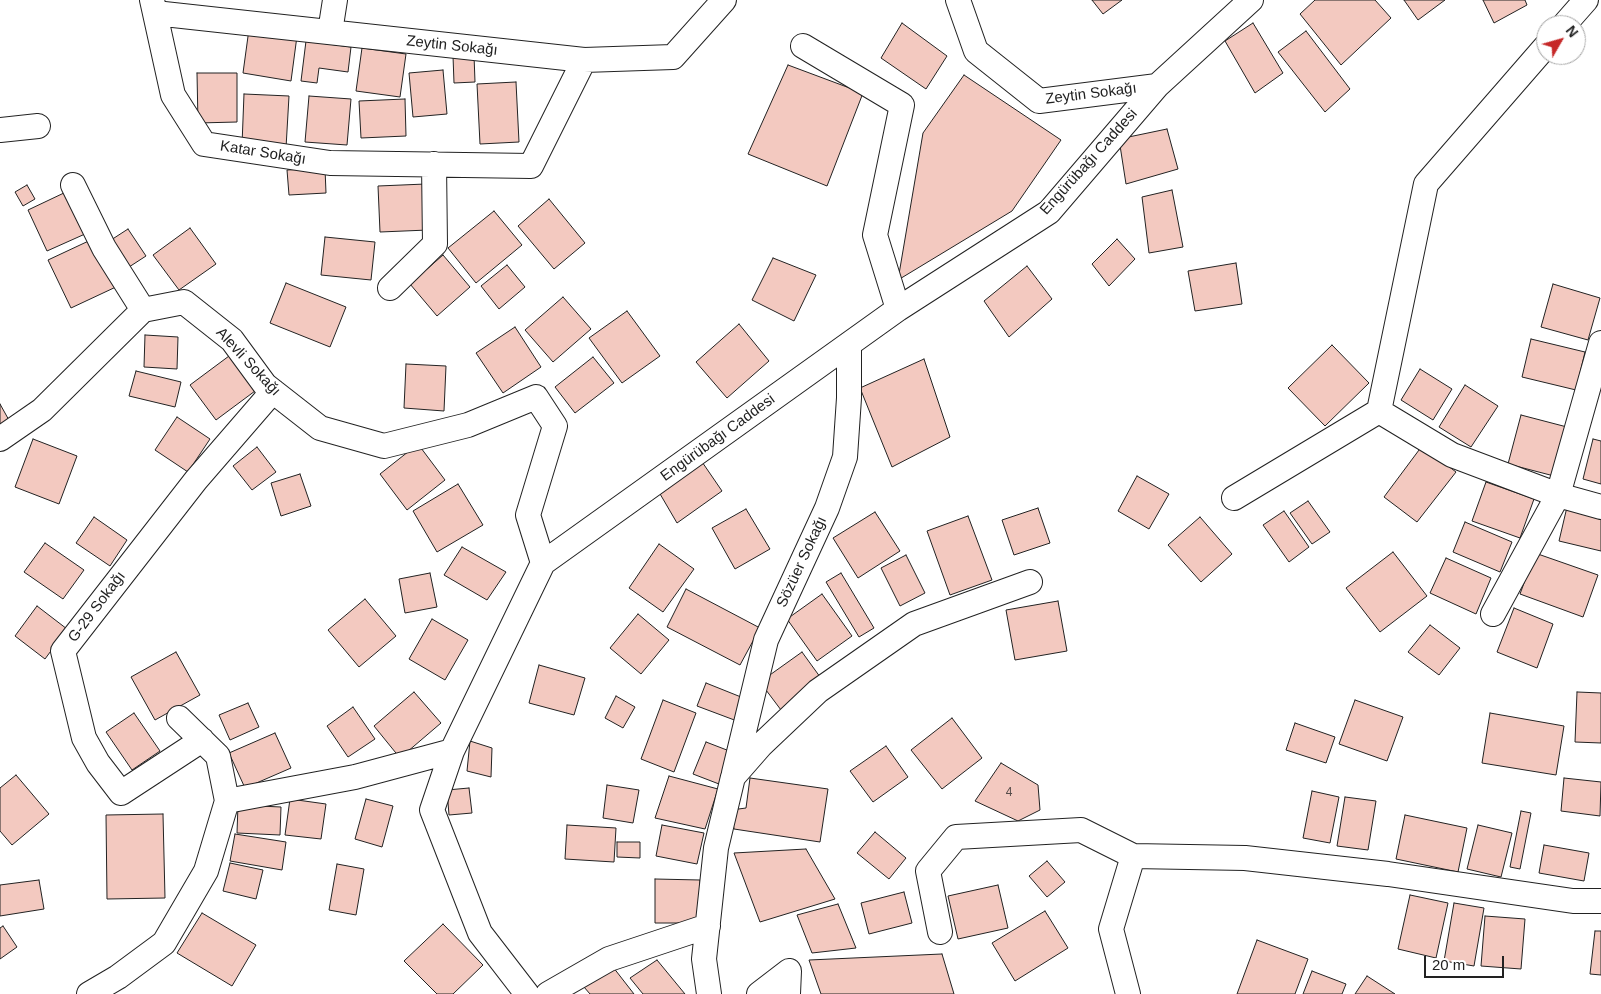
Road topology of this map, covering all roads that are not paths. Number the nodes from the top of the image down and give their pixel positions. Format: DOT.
graph roads {
  1 [pos="335,0"];
  2 [pos="724,0"];
  3 [pos="958,0"];
  4 [pos="1251,0"];
  5 [pos="1586,0"];
  6 [pos="153,6"];
  7 [pos="1573,15"];
  8 [pos="330,32"];
  9 [pos="803,46"];
  10 [pos="1536,58"];
  11 [pos="584,60"];
  12 [pos="1157,86"];
  13 [pos="38,126"];
  14 [pos="0,130"];
  15 [pos="434,164"];
  16 [pos="73,185"];
  17 [pos="390,288"];
  18 [pos="898,309"];
  19 [pos="143,310"];
  20 [pos="1601,343"];
  21 [pos="849,344"];
  22 [pos="273,392"];
  23 [pos="1380,411"];
  24 [pos="0,439"];
  25 [pos="1558,495"];
  26 [pos="1234,498"];
  27 [pos="1601,507"];
  28 [pos="543,564"];
  29 [pos="1030,582"];
  30 [pos="1493,614"];
  31 [pos="178,718"];
  32 [pos="202,740"];
  33 [pos="452,751"];
  34 [pos="733,777"];
  35 [pos="227,801"];
  36 [pos="1133,856"];
  37 [pos="1601,901"];
  38 [pos="708,926"];
  39 [pos="940,932"];
  40 [pos="89,994"];
  41 [pos="527,994"];
  42 [pos="548,994"];
  43 [pos="709,994"];
  44 [pos="759,994"];
  45 [pos="788,994"];
  46 [pos="1128,994"];
  1 -- 8 [label="street"];
  2 -- 11 [label="street, Zeytin Sokağı"];
  3 -- 12 [label="street, Zeytin Sokağı"];
  4 -- 12 [label="street, Engürübağı Caddesi"];
  5 -- 7 [label="street"];
  6 -- 8 [label="street, Zeytin Sokağı"];
  6 -- 15 [label="street, Katar Sokağı"];
  8 -- 11 [label="street, Zeytin Sokağı"];
  9 -- 18 [label="street"];
  10 -- 23 [label="street"];
  11 -- 15 [label="street, Katar Sokağı"];
  12 -- 18 [label="street, Engürübağı Caddesi"];
  13 -- 14 [label="street"];
  15 -- 17 [label="street"];
  16 -- 19 [label="street"];
  18 -- 21 [label="street, Engürübağı Caddesi"];
  19 -- 22 [label="street, Alevli Sokağı"];
  19 -- 24 [label="street"];
  20 -- 25 [label="street"];
  21 -- 28 [label="street, Engürübağı Caddesi"];
  21 -- 34 [label="street, Sözüer Sokağı"];
  22 -- 28 [label="street, Alevli Sokağı"];
  22 -- 32 [label="street, G-29 Sokağı"];
  23 -- 25 [label="street"];
  23 -- 26 [label="street"];
  25 -- 27 [label="street"];
  25 -- 30 [label="street"];
  28 -- 33 [label="street, Engürübağı Caddesi"];
  29 -- 34 [label="street"];
  31 -- 32 [label="street"];
  32 -- 35 [label="street"];
  33 -- 35 [label="street"];
  33 -- 41 [label="street, Engürübağı Caddesi"];
  34 -- 38 [label="street, Sözüer Sokağı"];
  35 -- 40 [label="street"];
  36 -- 37 [label="street"];
  36 -- 39 [label="street"];
  36 -- 46 [label="street"];
  38 -- 42 [label="street"];
  38 -- 43 [label="street, Sözüer Sokağı"];
  44 -- 45 [label="street"];
}
